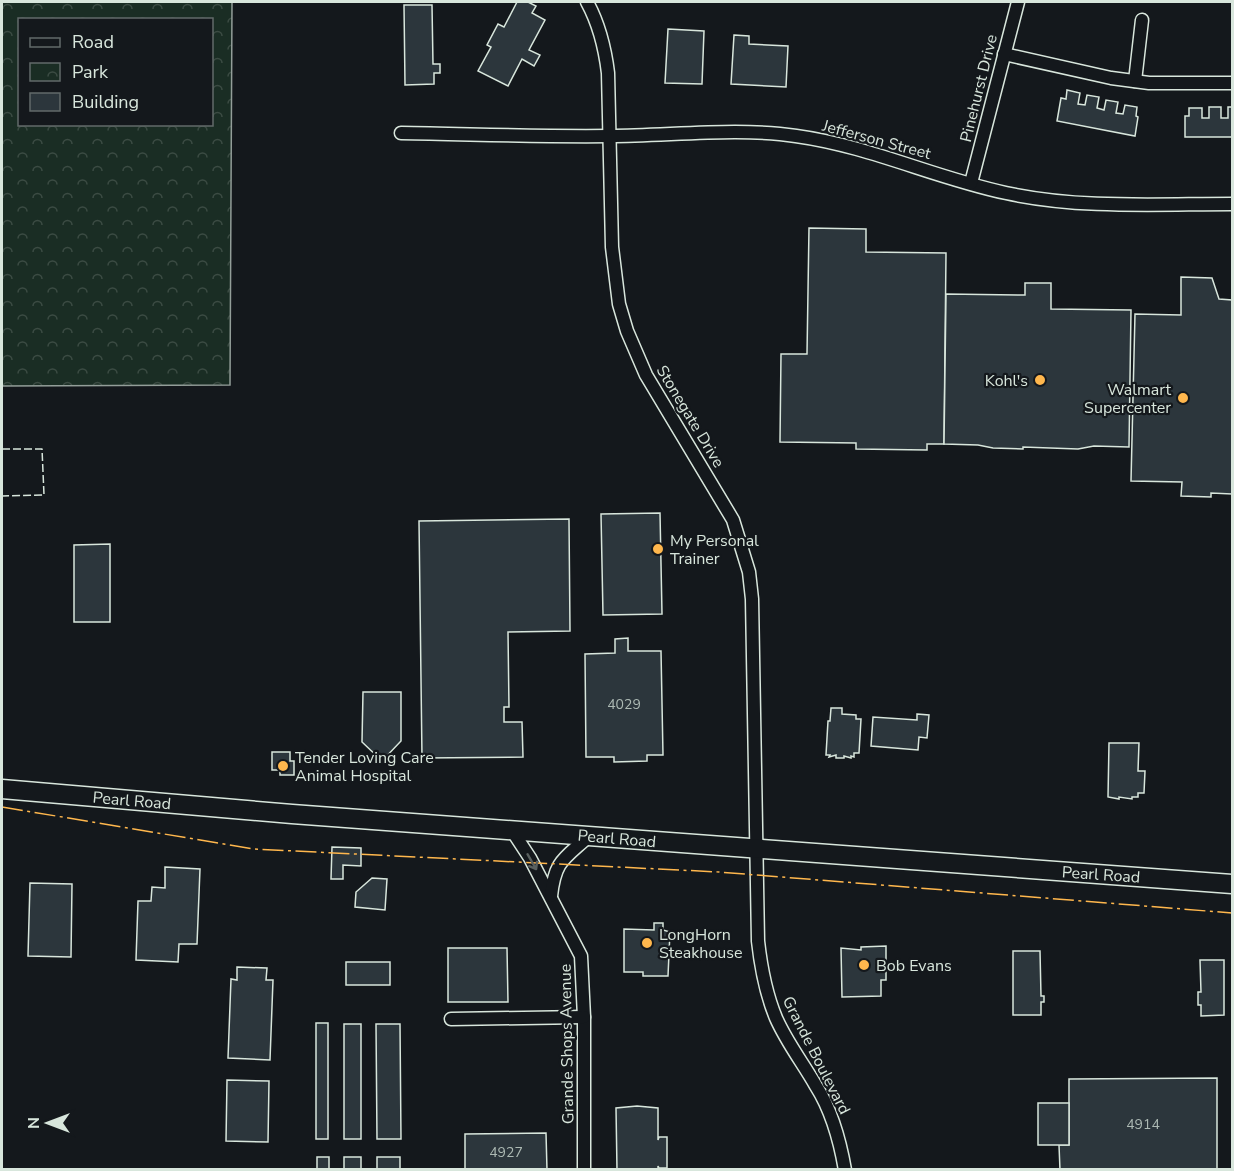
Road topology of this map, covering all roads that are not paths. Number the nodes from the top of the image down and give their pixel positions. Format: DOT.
graph roads {
  1 [pos="587,2"];
  2 [pos="1018,2"];
  3 [pos="1142,20"];
  4 [pos="1004,54"];
  5 [pos="1135,81"];
  6 [pos="1233,83"];
  7 [pos="400,133"];
  8 [pos="608,136"];
  9 [pos="971,183"];
  10 [pos="1233,204"];
  11 [pos="2,789"];
  12 [pos="511,829"];
  13 [pos="589,836"];
  14 [pos="756,848"];
  15 [pos="1233,884"];
  16 [pos="551,896"];
  17 [pos="584,1017"];
  18 [pos="451,1019"];
  19 [pos="584,1170"];
  20 [pos="845,1170"];
  1 -- 8 [label="street, Stonegate Drive"];
  2 -- 4 [label="street, Pinehurst Drive"];
  3 -- 5 [label="street"];
  4 -- 5 [label="street"];
  4 -- 9 [label="street, Pinehurst Drive"];
  5 -- 6 [label="street"];
  7 -- 8 [label="street, Jefferson Street"];
  8 -- 9 [label="street, Jefferson Street"];
  8 -- 14 [label="street, Stonegate Drive"];
  9 -- 10 [label="street, Jefferson Street"];
  11 -- 12 [label="main road, Pearl Road"];
  12 -- 13 [label="main road, Pearl Road"];
  12 -- 16 [label="street, Grande Shops Avenue, one-way"];
  13 -- 14 [label="main road, Pearl Road"];
  13 -- 16 [label="street"];
  14 -- 15 [label="main road, Pearl Road"];
  14 -- 20 [label="street, Grande Boulevard"];
  16 -- 17 [label="street, Grande Shops Avenue"];
  17 -- 18 [label="street"];
  17 -- 19 [label="street, Grande Shops Avenue"];
}
